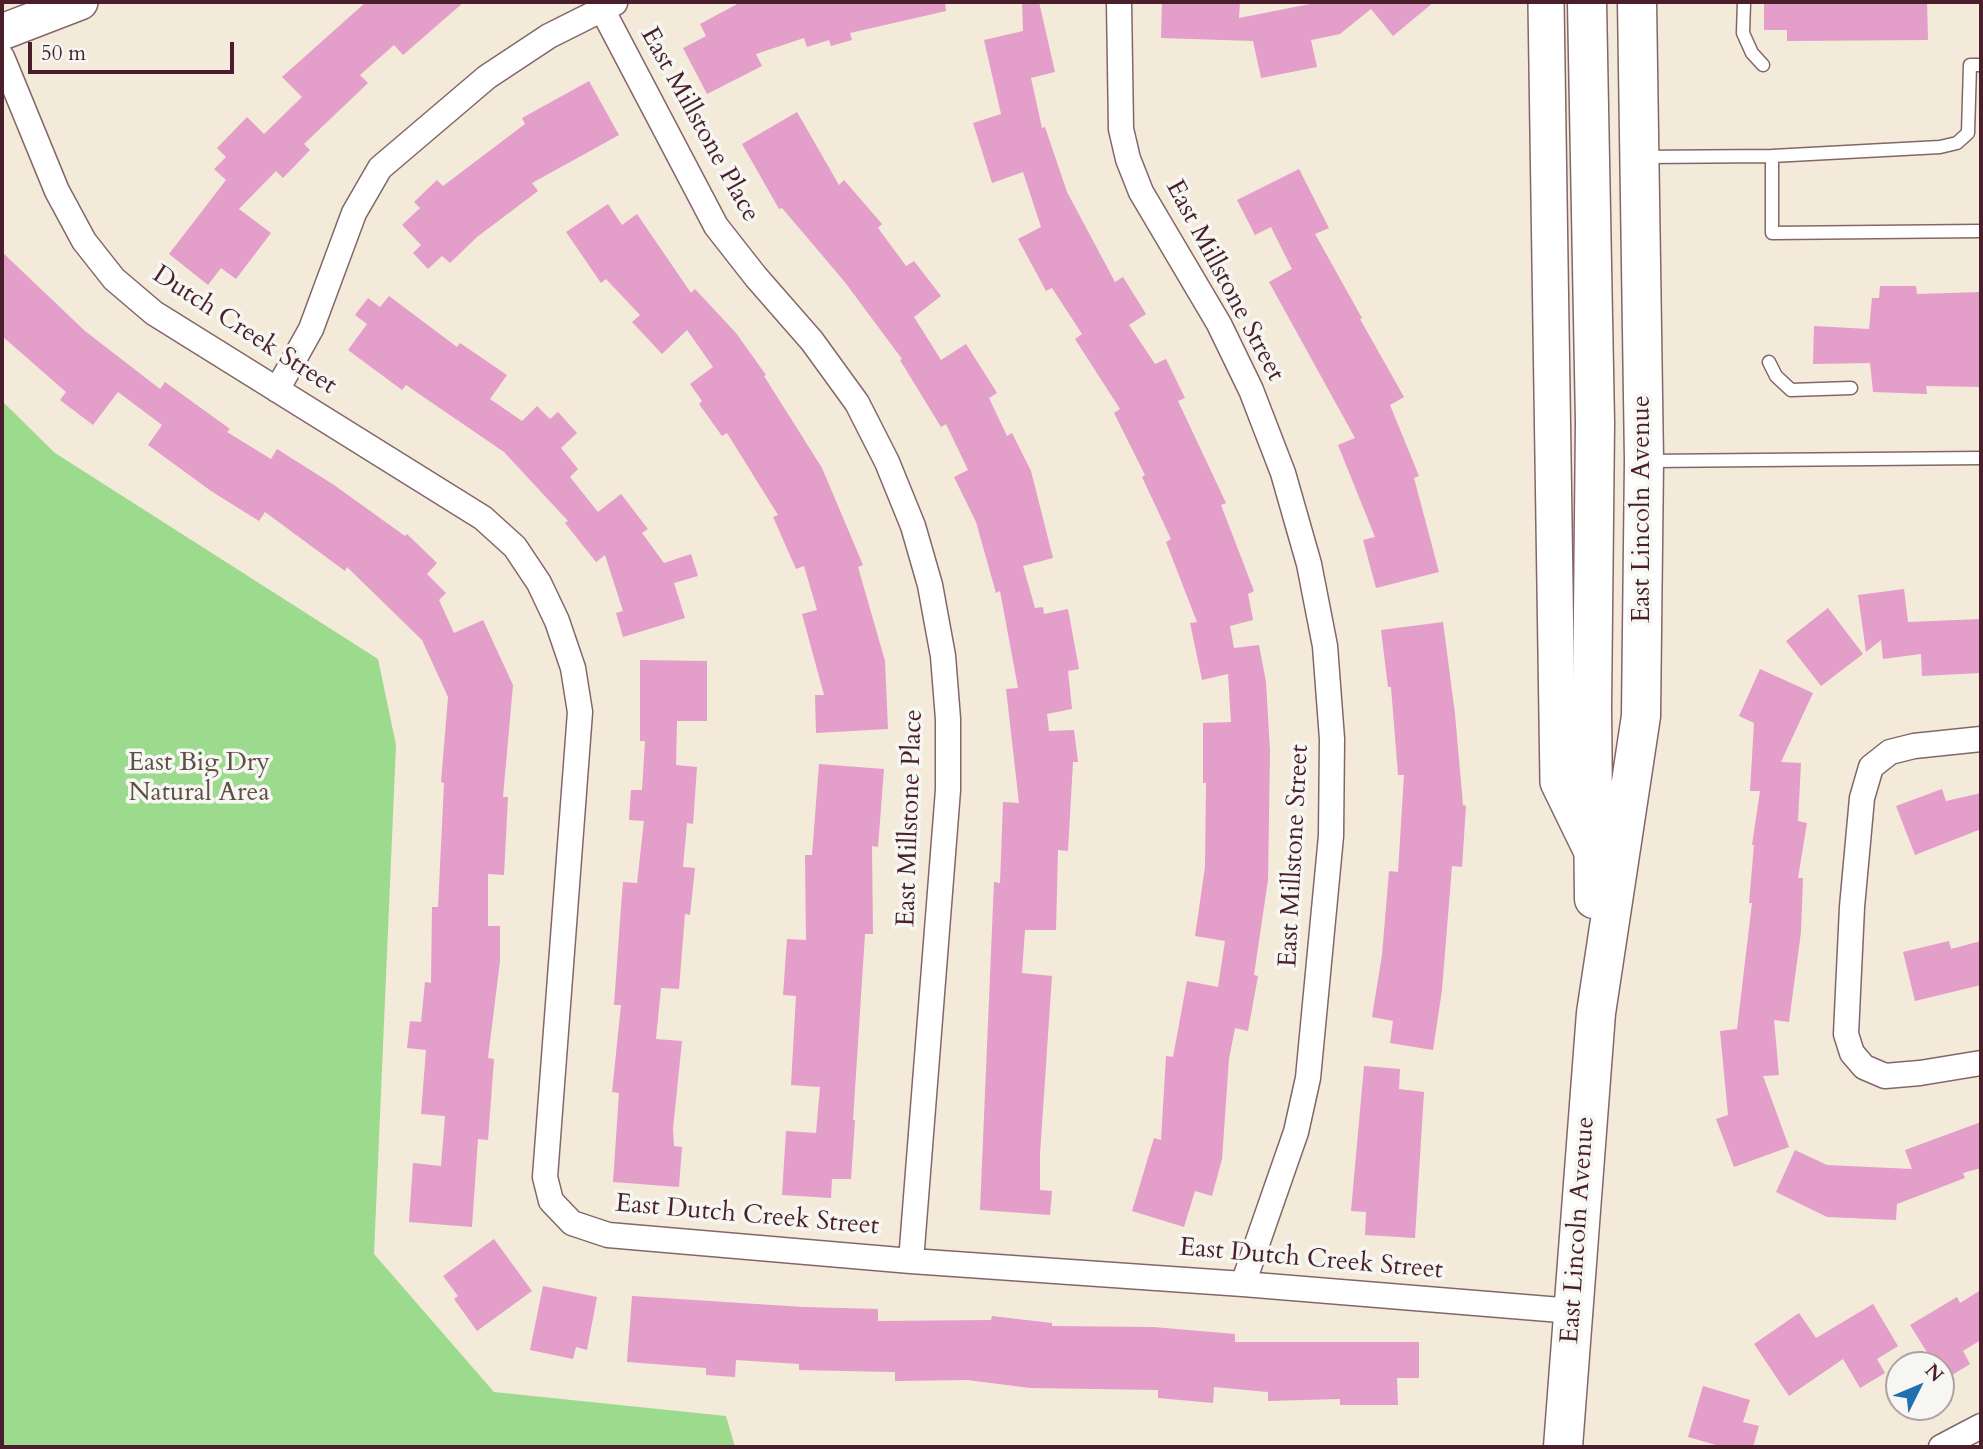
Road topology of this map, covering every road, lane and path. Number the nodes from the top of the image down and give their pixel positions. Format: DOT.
graph roads {
  1 [pos="80,2"];
  2 [pos="1119,2"];
  3 [pos="1546,2"];
  4 [pos="1587,2"];
  5 [pos="1637,2"];
  6 [pos="1744,2"];
  7 [pos="610,5"];
  8 [pos="2,32"];
  9 [pos="2,57"];
  10 [pos="1763,65"];
  11 [pos="1981,65"];
  12 [pos="1772,156"];
  13 [pos="1640,158"];
  14 [pos="1981,231"];
  15 [pos="1592,276"];
  16 [pos="1769,362"];
  17 [pos="1851,388"];
  18 [pos="276,390"];
  19 [pos="1981,458"];
  20 [pos="1644,461"];
  21 [pos="539,583"];
  22 [pos="1981,739"];
  23 [pos="1594,856"];
  24 [pos="1596,1013"];
  25 [pos="1981,1063"];
  26 [pos="911,1261"];
  27 [pos="1243,1284"];
  28 [pos="1573,1311"];
  29 [pos="1981,1426"];
  30 [pos="1563,1447"];
  31 [pos="1941,1447"];
  1 -- 8 [label="main road"];
  2 -- 27 [label="street, East Millstone Street"];
  3 -- 23 [label="main road"];
  4 -- 15 [label="main road, East Lincoln Avenue"];
  5 -- 13 [label="main road, East Lincoln Avenue"];
  6 -- 10 [label="lane"];
  7 -- 18 [label="street"];
  7 -- 26 [label="street, East Millstone Place"];
  9 -- 18 [label="street, Dutch Creek Street"];
  11 -- 12 [label="lane"];
  12 -- 13 [label="lane"];
  12 -- 14 [label="lane"];
  13 -- 20 [label="main road, East Lincoln Avenue"];
  15 -- 20 [label="main road"];
  15 -- 23 [label="main road, East Lincoln Avenue"];
  16 -- 17 [label="lane"];
  18 -- 21 [label="street, Dutch Creek Street"];
  19 -- 20 [label="lane"];
  20 -- 24 [label="main road, East Lincoln Avenue"];
  21 -- 26 [label="street, East Dutch Creek Street"];
  22 -- 25 [label="street"];
  23 -- 24 [label="main road, East Lincoln Avenue"];
  24 -- 28 [label="main road, East Lincoln Avenue"];
  26 -- 27 [label="street, East Dutch Creek Street"];
  27 -- 28 [label="street, East Dutch Creek Street"];
  28 -- 30 [label="main road, East Lincoln Avenue"];
  29 -- 31 [label="street"];
}
